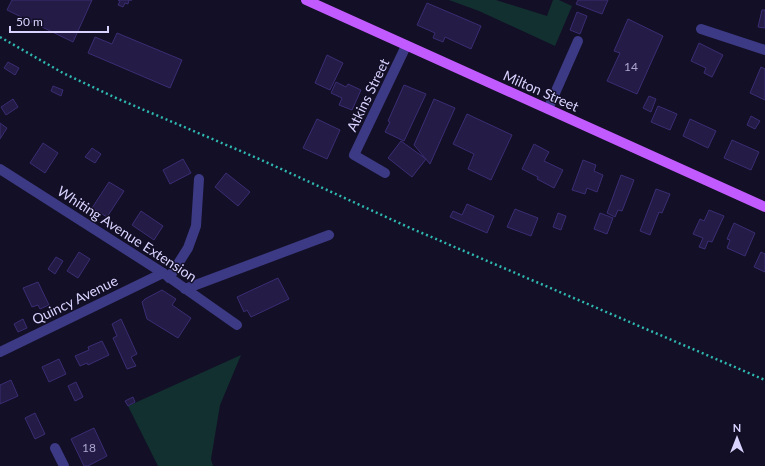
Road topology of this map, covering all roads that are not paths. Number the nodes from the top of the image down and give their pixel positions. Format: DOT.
graph roads {
  1 [pos="306,0"];
  2 [pos="701,29"];
  3 [pos="578,41"];
  4 [pos="406,46"];
  5 [pos="761,48"];
  6 [pos="548,109"];
  7 [pos="0,169"];
  8 [pos="385,173"];
  9 [pos="198,179"];
  10 [pos="765,207"];
  11 [pos="329,235"];
  12 [pos="166,275"];
  13 [pos="185,288"];
  14 [pos="237,325"];
  15 [pos="0,352"];
  16 [pos="55,448"];
  17 [pos="64,466"];
  1 -- 4 [label="main road, Milton Street"];
  2 -- 5 [label="street"];
  3 -- 6 [label="street"];
  4 -- 6 [label="main road, Milton Street"];
  4 -- 8 [label="street, Atkins Street"];
  6 -- 10 [label="main road, Milton Street"];
  7 -- 12 [label="street, Whiting Avenue Extension"];
  9 -- 12 [label="street"];
  11 -- 13 [label="street"];
  12 -- 13 [label="street, Whiting Avenue Extension"];
  12 -- 15 [label="street, Quincy Avenue"];
  13 -- 14 [label="street, Whiting Avenue Extension"];
  16 -- 17 [label="street"];
}
